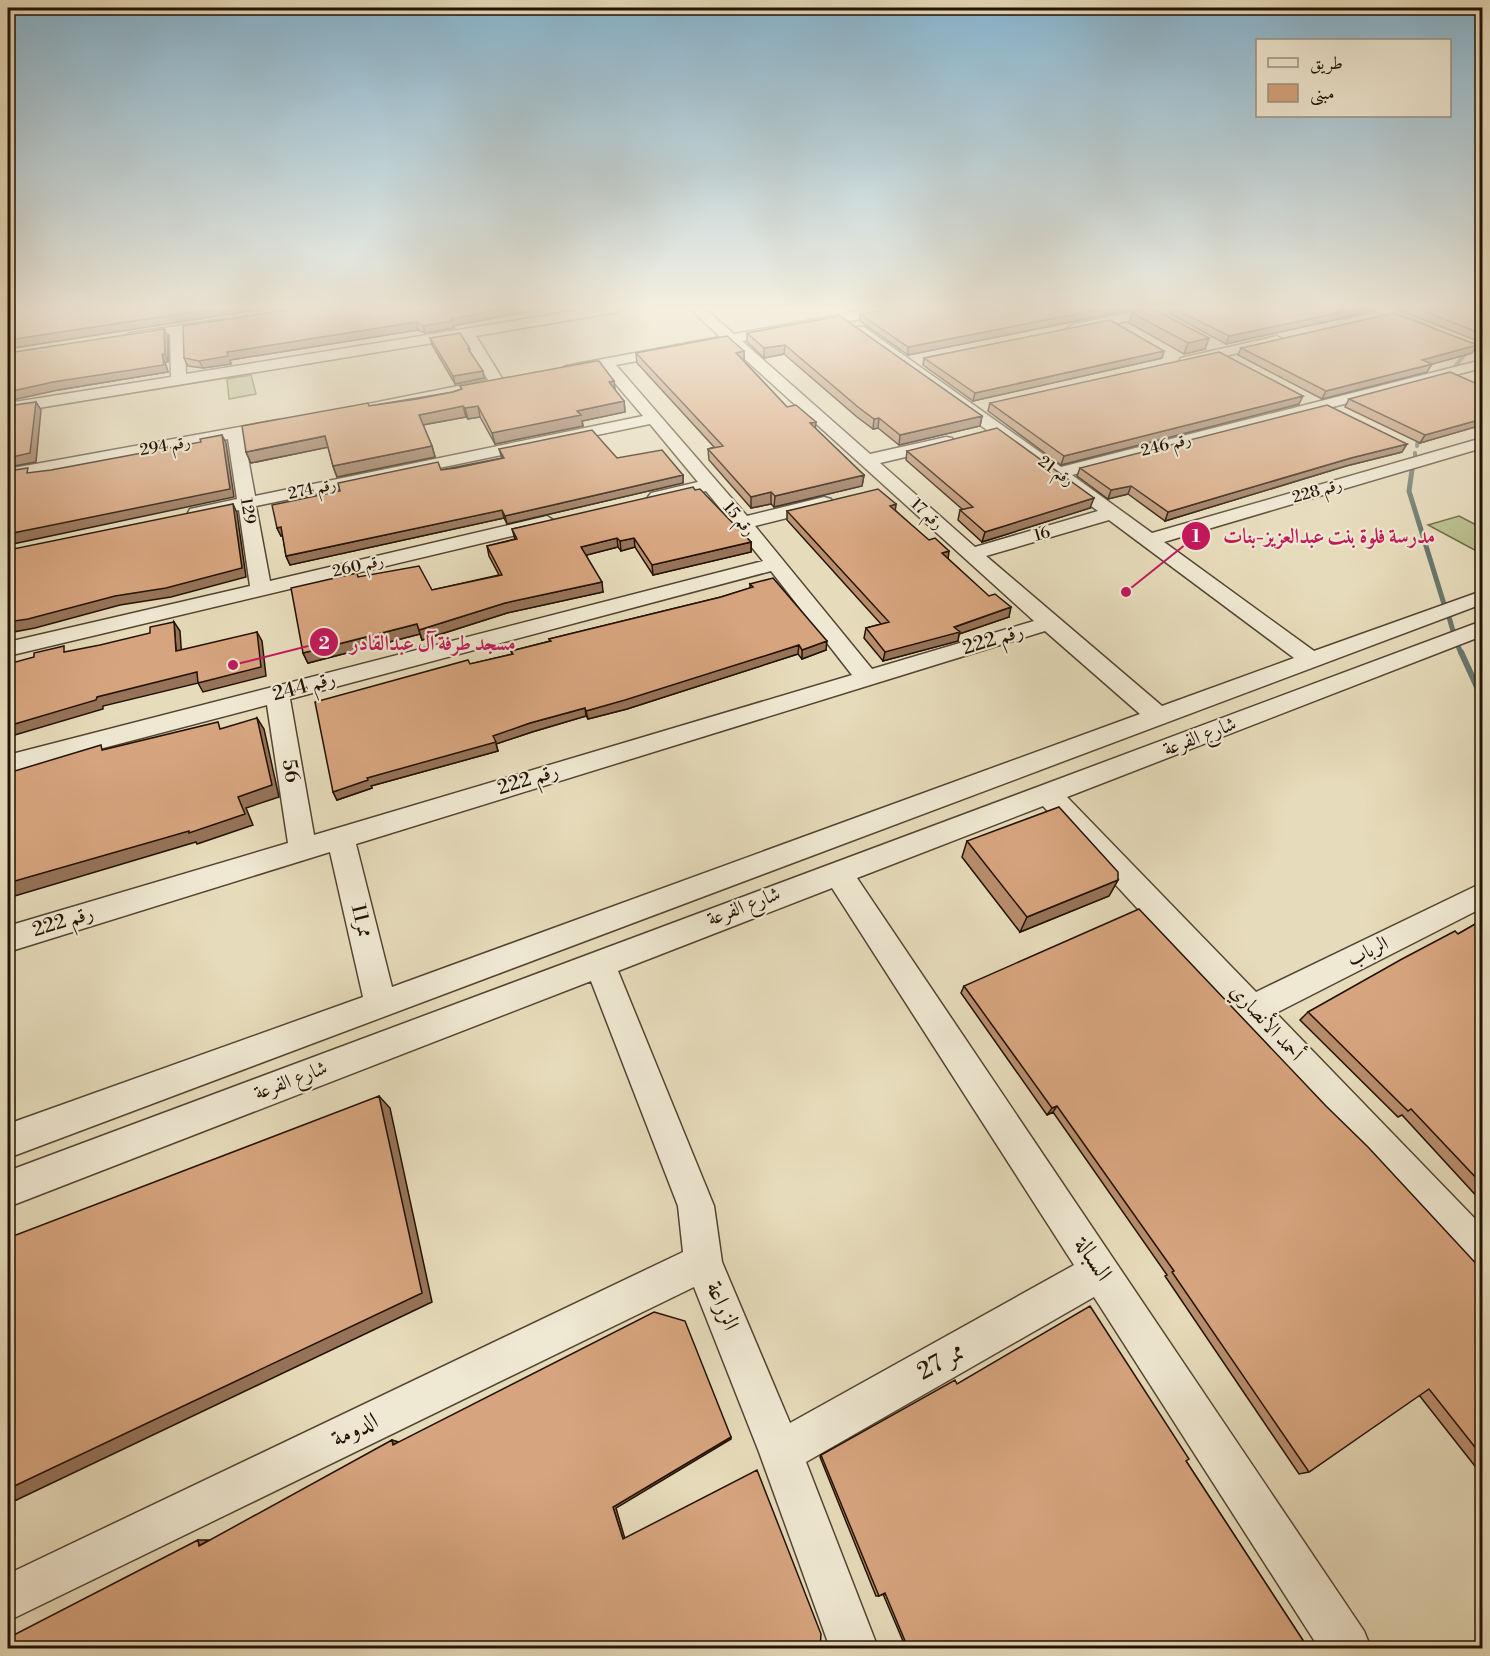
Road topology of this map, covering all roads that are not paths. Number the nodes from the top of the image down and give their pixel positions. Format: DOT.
graph roads {
  1 [pos="142,385"];
  2 [pos="485,385"];
  3 [pos="624,385"];
  4 [pos="783,385"];
  5 [pos="938,385"];
  6 [pos="1399,385"];
  7 [pos="1299,396"];
  8 [pos="993,403"];
  9 [pos="1323,405"];
  10 [pos="8,408"];
  11 [pos="970,408"];
  12 [pos="349,411"];
  13 [pos="1347,415"];
  14 [pos="652,419"];
  15 [pos="292,422"];
  16 [pos="998,429"];
  17 [pos="235,433"];
  18 [pos="1482,443"];
  19 [pos="1411,447"];
  20 [pos="1432,458"];
  21 [pos="868,460"];
  22 [pos="1059,473"];
  23 [pos="8,474"];
  24 [pos="709,485"];
  25 [pos="896,486"];
  26 [pos="874,491"];
  27 [pos="841,499"];
  28 [pos="640,501"];
  29 [pos="246,502"];
  30 [pos="1113,513"];
  31 [pos="178,516"];
  32 [pos="571,517"];
  33 [pos="743,523"];
  34 [pos="1151,540"];
  35 [pos="971,554"];
  36 [pos="775,564"];
  37 [pos="261,589"];
  38 [pos="1482,597"];
  39 [pos="1049,623"];
  40 [pos="1482,628"];
  41 [pos="8,649"];
  42 [pos="1311,660"];
  43 [pos="867,678"];
  44 [pos="277,694"];
  45 [pos="1160,718"];
  46 [pos="8,764"];
  47 [pos="1049,795"];
  48 [pos="340,837"];
  49 [pos="303,849"];
  50 [pos="837,872"];
  51 [pos="1482,895"];
  52 [pos="8,939"];
  53 [pos="599,962"];
  54 [pos="381,1005"];
  55 [pos="1253,1009"];
  56 [pos="8,1141"];
  57 [pos="8,1190"];
  58 [pos="1482,1253"];
  59 [pos="703,1262"];
  60 [pos="1101,1271"];
  61 [pos="781,1452"];
  62 [pos="8,1598"];
  63 [pos="854,1648"];
  64 [pos="1347,1648"];
  1 -- 10 [label="street"];
  2 -- 12 [label="street"];
  3 -- 14 [label="street, رقم 15"];
  4 -- 21 [label="street, رقم 17"];
  5 -- 11 [label="street, رقم 21"];
  6 -- 9 [label="street, رقم 246"];
  7 -- 9 [label="street"];
  8 -- 11 [label="street"];
  9 -- 13 [label="street"];
  9 -- 22 [label="street, رقم 246"];
  11 -- 16 [label="street, رقم 21"];
  14 -- 24 [label="street, رقم 15"];
  14 -- 29 [label="street, رقم 274"];
  15 -- 17 [label="street, رقم 294"];
  16 -- 21 [label="street"];
  16 -- 22 [label="street, رقم 21"];
  17 -- 23 [label="street, رقم 294"];
  17 -- 29 [label="street, 129"];
  18 -- 20 [label="street, رقم 228"];
  19 -- 20 [label="street"];
  20 -- 34 [label="street, رقم 228"];
  21 -- 25 [label="street, رقم 17"];
  22 -- 30 [label="street, رقم 21"];
  24 -- 28 [label="street"];
  24 -- 33 [label="street, رقم 15"];
  25 -- 26 [label="street"];
  25 -- 35 [label="street, رقم 17"];
  27 -- 33 [label="street"];
  29 -- 31 [label="street, رقم 274"];
  29 -- 37 [label="street, 129"];
  30 -- 34 [label="street, رقم 21"];
  30 -- 35 [label="street, 16"];
  32 -- 37 [label="street, رقم 260"];
  33 -- 36 [label="street, رقم 15"];
  34 -- 42 [label="street, رقم 21"];
  35 -- 39 [label="street, رقم 17"];
  36 -- 43 [label="street, رقم 15"];
  36 -- 44 [label="street, رقم 244"];
  37 -- 41 [label="street, رقم 260"];
  38 -- 42 [label="street, شارع الفرعة"];
  39 -- 43 [label="street, رقم 222"];
  39 -- 45 [label="street, رقم 17"];
  40 -- 47 [label="street, شارع الفرعة"];
  42 -- 45 [label="street, شارع الفرعة"];
  43 -- 48 [label="street, رقم 222"];
  44 -- 46 [label="street, رقم 244"];
  44 -- 49 [label="street, 56"];
  45 -- 54 [label="street, شارع الفرعة"];
  47 -- 50 [label="street, شارع الفرعة"];
  47 -- 55 [label="street, أحمد الأنصاري"];
  48 -- 49 [label="street, رقم 222"];
  48 -- 54 [label="street, ممر11"];
  49 -- 52 [label="street, رقم 222"];
  50 -- 53 [label="street, شارع الفرعة"];
  50 -- 60 [label="street, السبالة"];
  51 -- 55 [label="street, الرباب"];
  53 -- 57 [label="street, شارع الفرعة"];
  53 -- 59 [label="street, الزراعة"];
  54 -- 56 [label="street, شارع الفرعة"];
  55 -- 58 [label="street, أحمد الأنصاري"];
  59 -- 61 [label="street, الزراعة"];
  59 -- 62 [label="street, الدومة"];
  60 -- 61 [label="street, ممر 27"];
  60 -- 64 [label="street, السبالة"];
  61 -- 63 [label="street, الزراعة"];
}
